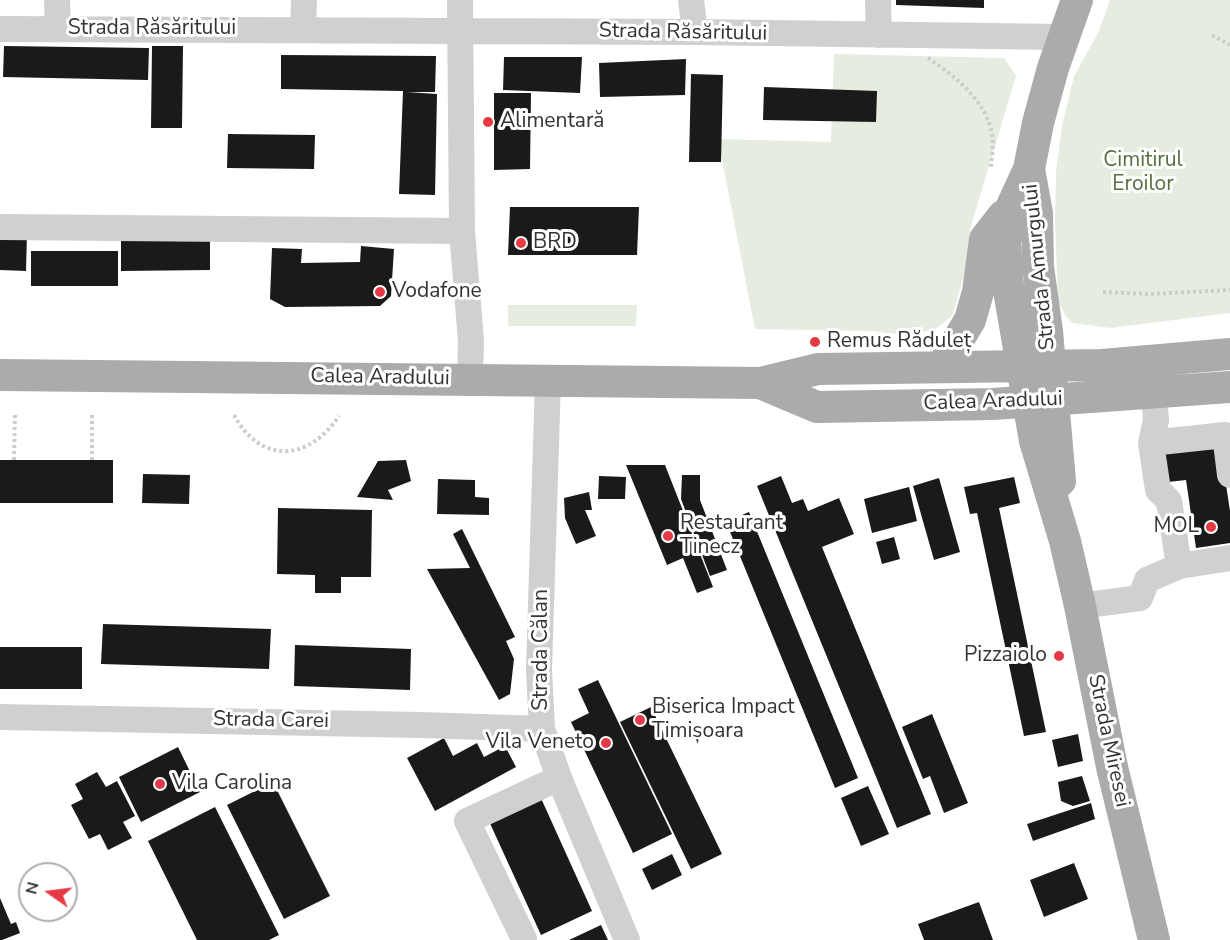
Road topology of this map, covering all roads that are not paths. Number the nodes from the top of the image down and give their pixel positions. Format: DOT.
graph roads {
  1 [pos="57,0"];
  2 [pos="304,0"];
  3 [pos="460,0"];
  4 [pos="691,0"];
  5 [pos="878,0"];
  6 [pos="1077,0"];
  7 [pos="0,29"];
  8 [pos="58,29"];
  9 [pos="303,30"];
  10 [pos="460,31"];
  11 [pos="694,32"];
  12 [pos="879,35"];
  13 [pos="1064,37"];
  14 [pos="1029,169"];
  15 [pos="1012,206"];
  16 [pos="0,227"];
  17 [pos="462,231"];
  18 [pos="1230,354"];
  19 [pos="1036,366"];
  20 [pos="942,367"];
  21 [pos="0,375"];
  22 [pos="470,379"];
  23 [pos="548,380"];
  24 [pos="760,383"];
  25 [pos="1230,387"];
  26 [pos="1154,393"];
  27 [pos="1041,401"];
  28 [pos="1151,443"];
  29 [pos="1230,476"];
  30 [pos="1230,558"];
  31 [pos="1179,566"];
  32 [pos="1080,606"];
  33 [pos="0,717"];
  34 [pos="542,729"];
  35 [pos="559,778"];
  36 [pos="524,939"];
  37 [pos="627,940"];
  38 [pos="1154,940"];
  1 -- 8 [label="street"];
  2 -- 9 [label="street"];
  3 -- 10 [label="street"];
  4 -- 11 [label="street"];
  5 -- 12 [label="street"];
  6 -- 13 [label="main road, Strada Amurgului"];
  7 -- 8 [label="street, Strada Răsăritului"];
  8 -- 9 [label="street, Strada Răsăritului"];
  9 -- 10 [label="street, Strada Răsăritului"];
  10 -- 11 [label="street, Strada Răsăritului"];
  10 -- 17 [label="street"];
  11 -- 12 [label="street, Strada Răsăritului"];
  12 -- 13 [label="street, Strada Răsăritului"];
  13 -- 14 [label="main road, Strada Amurgului"];
  14 -- 15 [label="main road, Strada Amurgului"];
  14 -- 19 [label="main road, Strada Amurgului"];
  15 -- 19 [label="main road, Strada Amurgului"];
  15 -- 20 [label="main road"];
  16 -- 17 [label="street"];
  17 -- 22 [label="street"];
  18 -- 19 [label="main road, Calea Aradului"];
  19 -- 20 [label="main road, Calea Aradului"];
  19 -- 27 [label="main road, Strada Miresei"];
  20 -- 24 [label="main road, Calea Aradului"];
  21 -- 22 [label="main road, Calea Aradului"];
  22 -- 23 [label="main road, Calea Aradului"];
  23 -- 24 [label="main road, Calea Aradului"];
  23 -- 34 [label="street, Strada Călan"];
  24 -- 27 [label="main road, Calea Aradului"];
  25 -- 26 [label="main road, Calea Aradului"];
  26 -- 27 [label="main road, Calea Aradului"];
  26 -- 28 [label="street"];
  27 -- 32 [label="main road, Strada Miresei"];
  28 -- 29 [label="street"];
  28 -- 31 [label="street"];
  30 -- 31 [label="street"];
  31 -- 32 [label="street"];
  32 -- 38 [label="main road, Strada Miresei"];
  33 -- 34 [label="street, Strada Carei"];
  34 -- 35 [label="street, Strada Călan"];
  35 -- 36 [label="street"];
  35 -- 37 [label="street, Strada Călan"];
}
